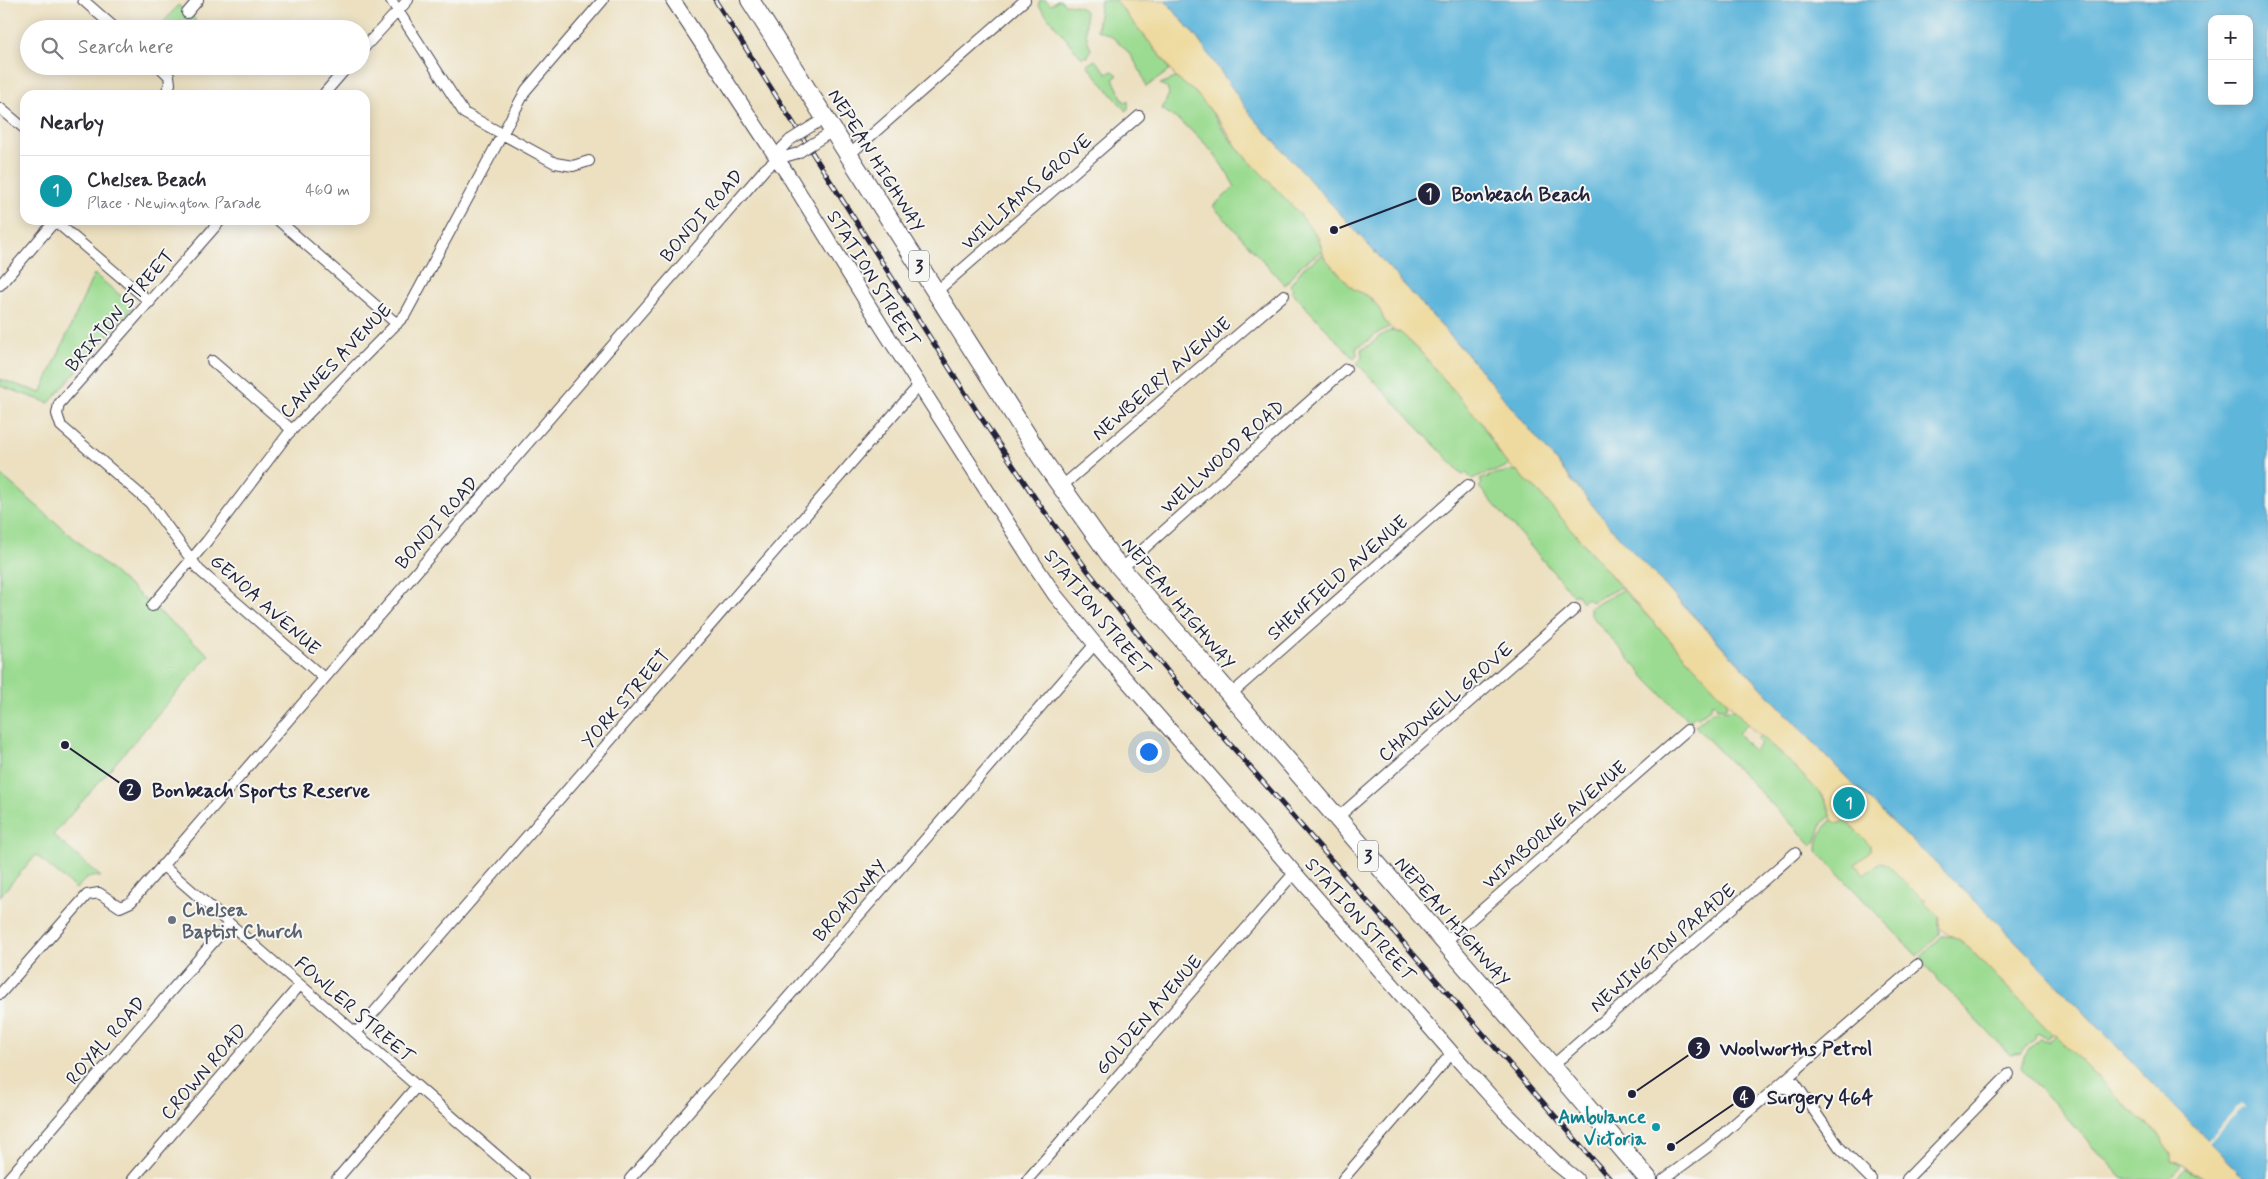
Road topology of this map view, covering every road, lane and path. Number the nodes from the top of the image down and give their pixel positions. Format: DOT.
graph roads {
  1 [pos="83,0"];
  2 [pos="198,0"];
  3 [pos="391,0"];
  4 [pos="408,0"];
  5 [pos="603,0"];
  6 [pos="673,0"];
  7 [pos="750,0"];
  8 [pos="1025,0"];
  9 [pos="398,11"];
  10 [pos="187,13"];
  11 [pos="106,20"];
  12 [pos="370,41"];
  13 [pos="169,75"];
  14 [pos="340,75"];
  15 [pos="167,90"];
  16 [pos="327,90"];
  17 [pos="0,108"];
  18 [pos="1139,116"];
  19 [pos="829,124"];
  20 [pos="20,125"];
  21 [pos="503,134"];
  22 [pos="849,155"];
  23 [pos="777,159"];
  24 [pos="589,161"];
  25 [pos="51,225"];
  26 [pos="61,225"];
  27 [pos="217,225"];
  28 [pos="284,225"];
  29 [pos="0,285"];
  30 [pos="936,292"];
  31 [pos="1284,295"];
  32 [pos="150,302"];
  33 [pos="397,324"];
  34 [pos="212,361"];
  35 [pos="1346,369"];
  36 [pos="919,385"];
  37 [pos="61,426"];
  38 [pos="292,430"];
  39 [pos="1468,485"];
  40 [pos="1061,487"];
  41 [pos="192,560"];
  42 [pos="1121,569"];
  43 [pos="152,606"];
  44 [pos="1575,609"];
  45 [pos="1095,644"];
  46 [pos="324,678"];
  47 [pos="1229,696"];
  48 [pos="1687,730"];
  49 [pos="1336,819"];
  50 [pos="1795,853"];
  51 [pos="162,866"];
  52 [pos="1295,872"];
  53 [pos="229,924"];
  54 [pos="1444,943"];
  55 [pos="1917,965"];
  56 [pos="300,985"];
  57 [pos="0,994"];
  58 [pos="356,1033"];
  59 [pos="1452,1053"];
  60 [pos="1552,1066"];
  61 [pos="2009,1074"];
  62 [pos="1785,1080"];
  63 [pos="417,1086"];
  64 [pos="1772,1091"];
  65 [pos="1810,1107"];
  66 [pos="1556,1163"];
  67 [pos="8,1179"];
  68 [pos="132,1179"];
  69 [pos="337,1179"];
  70 [pos="524,1179"];
  71 [pos="630,1179"];
  72 [pos="1028,1179"];
  73 [pos="1343,1179"];
  74 [pos="1563,1179"];
  75 [pos="1576,1179"];
  76 [pos="1648,1179"];
  77 [pos="1664,1179"];
  78 [pos="1871,1179"];
  79 [pos="1907,1179"];
  1 -- 11 [label="street"];
  2 -- 10 [label="street"];
  3 -- 9 [label="street"];
  4 -- 9 [label="street"];
  5 -- 21 [label="street, CANNES AVENUE"];
  6 -- 23 [label="street, STATION STREET"];
  7 -- 19 [label="highway, NEPEAN HIGHWAY / 3"];
  8 -- 22 [label="street"];
  9 -- 12 [label="street"];
  9 -- 21 [label="street"];
  13 -- 15 [label="street"];
  14 -- 16 [label="street"];
  17 -- 20 [label="street"];
  18 -- 30 [label="street, WILLIAMS GROVE"];
  19 -- 22 [label="highway, NEPEAN HIGHWAY / 3"];
  19 -- 23 [label="street, BONDI ROAD, bridge"];
  19 -- 23 [label="street, BONDI ROAD, bridge"];
  21 -- 24 [label="street"];
  21 -- 33 [label="street, CANNES AVENUE"];
  22 -- 30 [label="highway, NEPEAN HIGHWAY / 3"];
  23 -- 36 [label="street, STATION STREET"];
  23 -- 46 [label="street, BONDI ROAD"];
  25 -- 29 [label="street"];
  26 -- 32 [label="street"];
  27 -- 32 [label="street, BRIXTON STREET"];
  28 -- 33 [label="street"];
  30 -- 40 [label="highway, NEPEAN HIGHWAY / 3"];
  31 -- 40 [label="street, NEWBERRY AVENUE"];
  32 -- 37 [label="street, BRIXTON STREET"];
  33 -- 38 [label="street, CANNES AVENUE"];
  34 -- 38 [label="street"];
  35 -- 42 [label="street, WELLWOOD ROAD"];
  36 -- 45 [label="street, STATION STREET"];
  36 -- 58 [label="street, YORK STREET"];
  37 -- 41 [label="street, GENOA AVENUE"];
  38 -- 41 [label="street, CANNES AVENUE"];
  39 -- 47 [label="street, SHENFIELD AVENUE"];
  40 -- 42 [label="highway, NEPEAN HIGHWAY / 3"];
  41 -- 43 [label="street, CANNES AVENUE"];
  41 -- 46 [label="street, GENOA AVENUE"];
  42 -- 47 [label="highway, NEPEAN HIGHWAY / 3"];
  44 -- 49 [label="street, CHADWELL GROVE"];
  45 -- 52 [label="street, STATION STREET"];
  45 -- 71 [label="street, BROADWAY"];
  46 -- 51 [label="street, BONDI ROAD"];
  47 -- 49 [label="highway, NEPEAN HIGHWAY / 3"];
  48 -- 54 [label="street, WIMBORNE AVENUE"];
  49 -- 54 [label="highway, NEPEAN HIGHWAY / 3"];
  50 -- 60 [label="street, NEWINGTON PARADE"];
  51 -- 53 [label="street, FOWLER STREET"];
  51 -- 57 [label="street, BONDI ROAD"];
  52 -- 59 [label="street, STATION STREET"];
  52 -- 72 [label="street, GOLDEN AVENUE"];
  53 -- 56 [label="street, FOWLER STREET"];
  53 -- 67 [label="street, ROYAL ROAD"];
  54 -- 60 [label="highway, NEPEAN HIGHWAY / 3"];
  55 -- 62 [label="street"];
  56 -- 58 [label="street, FOWLER STREET"];
  56 -- 68 [label="street, CROWN ROAD"];
  58 -- 63 [label="street, FOWLER STREET"];
  59 -- 66 [label="street, STATION STREET"];
  59 -- 73 [label="street"];
  60 -- 76 [label="highway, NEPEAN HIGHWAY / 3"];
  61 -- 79 [label="street"];
  62 -- 64 [label="street"];
  62 -- 65 [label="street"];
  63 -- 69 [label="street"];
  63 -- 70 [label="street, FOWLER STREET"];
  64 -- 65 [label="street"];
  64 -- 77 [label="street"];
  65 -- 78 [label="street"];
  66 -- 74 [label="street, STATION STREET"];
  66 -- 75 [label="street, STATION STREET"];
}
